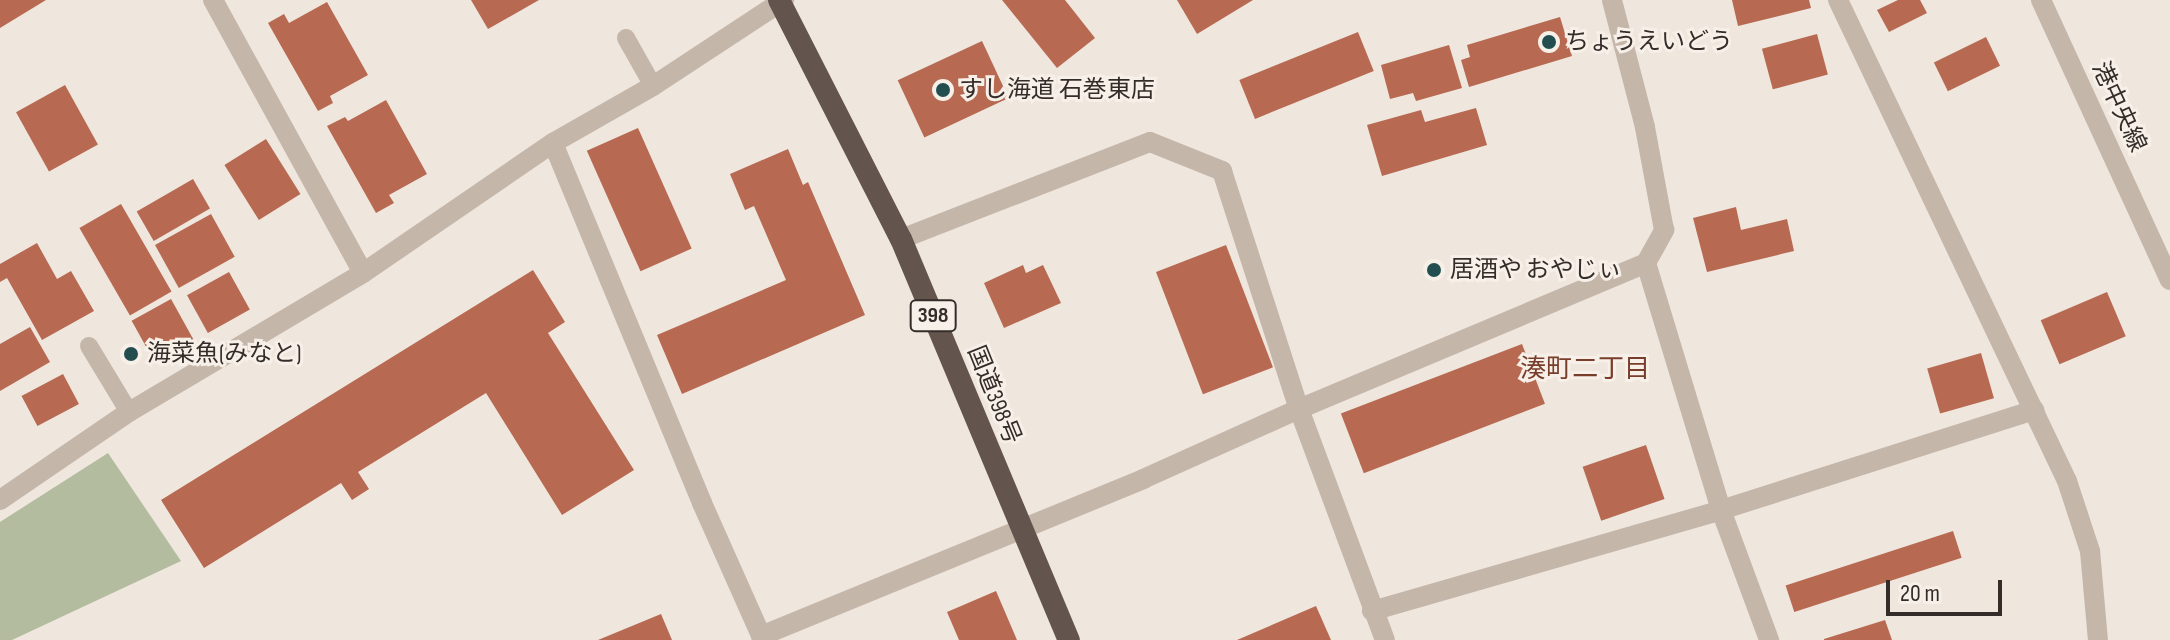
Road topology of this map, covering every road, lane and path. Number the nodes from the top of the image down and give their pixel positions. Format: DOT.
graph roads {
  1 [pos="213,0"];
  2 [pos="1612,0"];
  3 [pos="1838,0"];
  4 [pos="2041,0"];
  5 [pos="781,1"];
  6 [pos="626,38"];
  7 [pos="653,86"];
  8 [pos="553,143"];
  9 [pos="901,239"];
  10 [pos="1646,263"];
  11 [pos="363,273"];
  12 [pos="2170,280"];
  13 [pos="89,346"];
  14 [pos="1299,409"];
  15 [pos="2034,410"];
  16 [pos="129,412"];
  17 [pos="0,500"];
  18 [pos="1721,510"];
  19 [pos="1020,527"];
  20 [pos="1372,611"];
  21 [pos="762,638"];
  22 [pos="1069,640"];
  23 [pos="1385,640"];
  24 [pos="1769,640"];
  25 [pos="2098,640"];
  1 -- 11 [label="street"];
  2 -- 10 [label="street"];
  3 -- 15 [label="street"];
  4 -- 12 [label="street, 港中央線"];
  5 -- 7 [label="street"];
  5 -- 9 [label="highway, 国道398号 / 398"];
  6 -- 7 [label="lane"];
  7 -- 8 [label="street"];
  8 -- 11 [label="street"];
  8 -- 21 [label="street"];
  9 -- 14 [label="street"];
  9 -- 19 [label="highway, 国道398号 / 398"];
  10 -- 14 [label="street"];
  10 -- 18 [label="street"];
  11 -- 16 [label="street"];
  13 -- 16 [label="lane"];
  14 -- 19 [label="street"];
  14 -- 20 [label="street"];
  15 -- 18 [label="street"];
  15 -- 25 [label="street"];
  16 -- 17 [label="street"];
  18 -- 20 [label="street"];
  18 -- 24 [label="street"];
  19 -- 21 [label="street"];
  19 -- 22 [label="highway, 国道398号 / 398"];
  20 -- 23 [label="street"];
}
